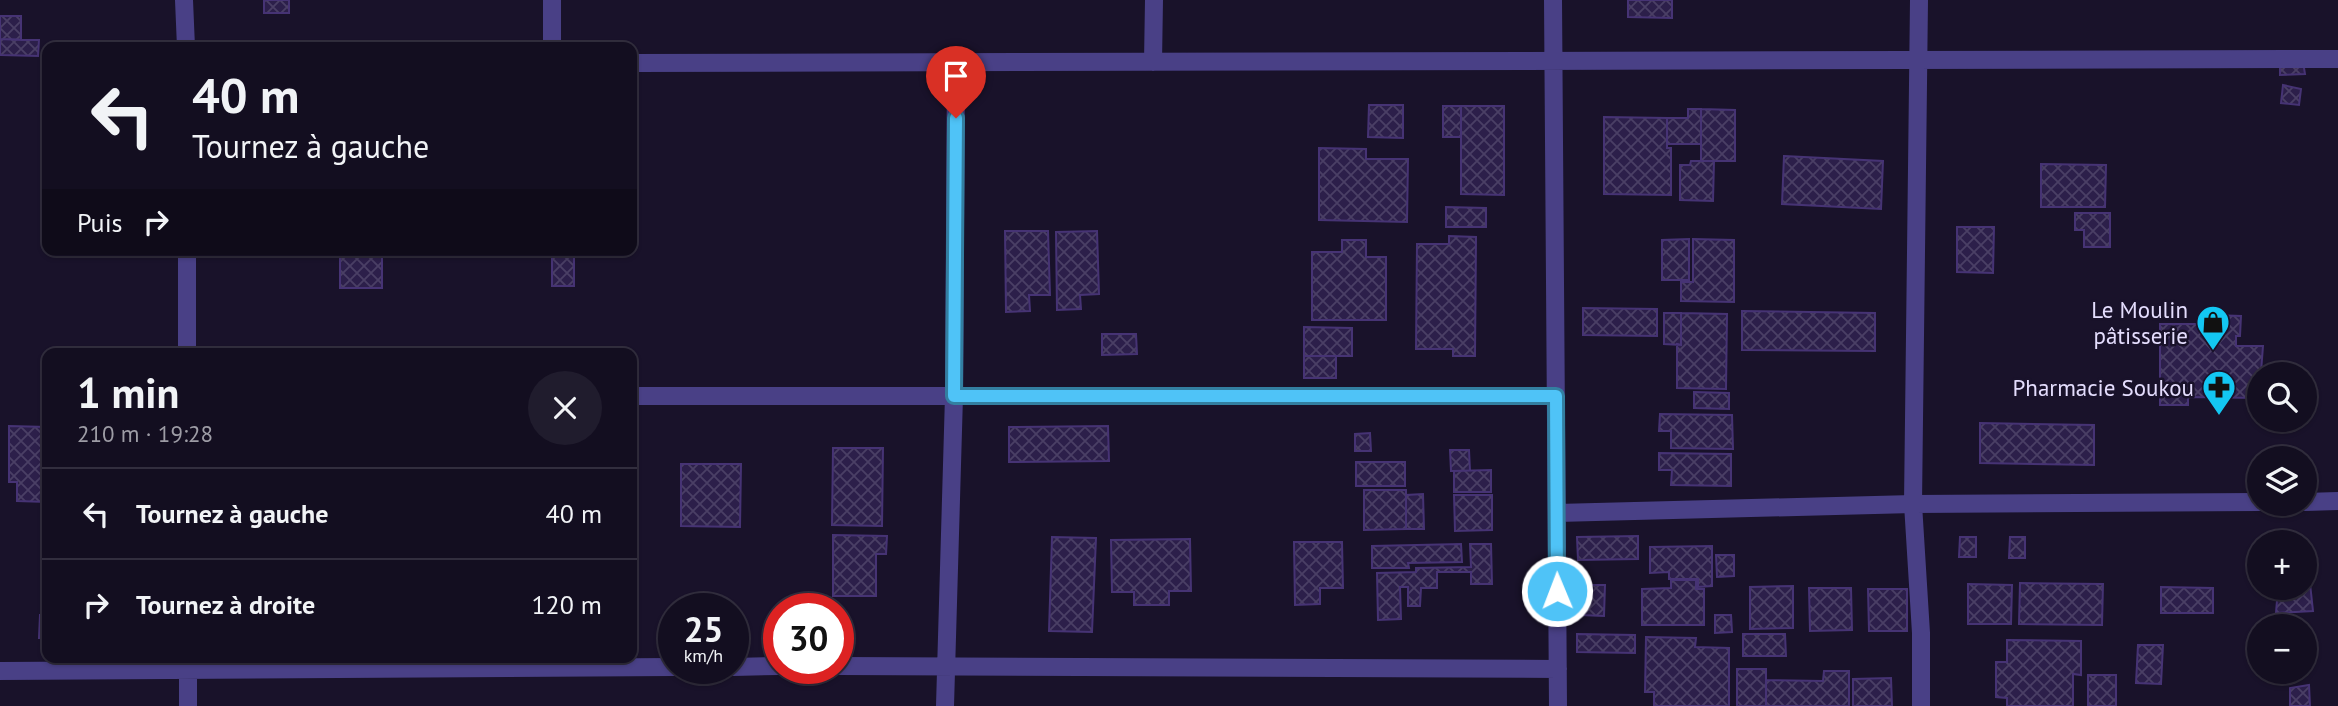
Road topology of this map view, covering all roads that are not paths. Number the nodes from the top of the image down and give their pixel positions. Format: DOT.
graph roads {
  1 [pos="184,0"];
  2 [pos="552,0"];
  3 [pos="1154,0"];
  4 [pos="1553,0"];
  5 [pos="1919,0"];
  6 [pos="186,42"];
  7 [pos="552,42"];
  8 [pos="2338,59"];
  9 [pos="1918,60"];
  10 [pos="1553,61"];
  11 [pos="956,62"];
  12 [pos="1153,62"];
  13 [pos="637,63"];
  14 [pos="187,256"];
  15 [pos="187,348"];
  16 [pos="637,396"];
  17 [pos="954,396"];
  18 [pos="1556,396"];
  19 [pos="2338,501"];
  20 [pos="2247,502"];
  21 [pos="2317,502"];
  22 [pos="1913,504"];
  23 [pos="1557,513"];
  24 [pos="188,664"];
  25 [pos="947,665"];
  26 [pos="854,666"];
  27 [pos="658,667"];
  28 [pos="1558,669"];
  29 [pos="0,671"];
  30 [pos="188,706"];
  31 [pos="945,706"];
  32 [pos="1558,706"];
  33 [pos="1921,706"];
  1 -- 6 [label="street"];
  2 -- 7 [label="street"];
  3 -- 12 [label="street"];
  4 -- 10 [label="street"];
  5 -- 9 [label="street"];
  8 -- 9 [label="street"];
  9 -- 10 [label="street"];
  9 -- 22 [label="street"];
  10 -- 12 [label="street"];
  10 -- 18 [label="street"];
  11 -- 12 [label="street"];
  11 -- 13 [label="street"];
  11 -- 17 [label="street"];
  14 -- 15 [label="street"];
  16 -- 17 [label="street"];
  17 -- 18 [label="street"];
  17 -- 25 [label="street"];
  18 -- 23 [label="street"];
  19 -- 21 [label="street"];
  20 -- 22 [label="street"];
  22 -- 23 [label="street"];
  22 -- 33 [label="street"];
  23 -- 28 [label="street"];
  24 -- 27 [label="street"];
  24 -- 29 [label="street"];
  24 -- 30 [label="street"];
  25 -- 26 [label="street"];
  25 -- 28 [label="street"];
  25 -- 31 [label="street"];
  28 -- 32 [label="street"];
}
